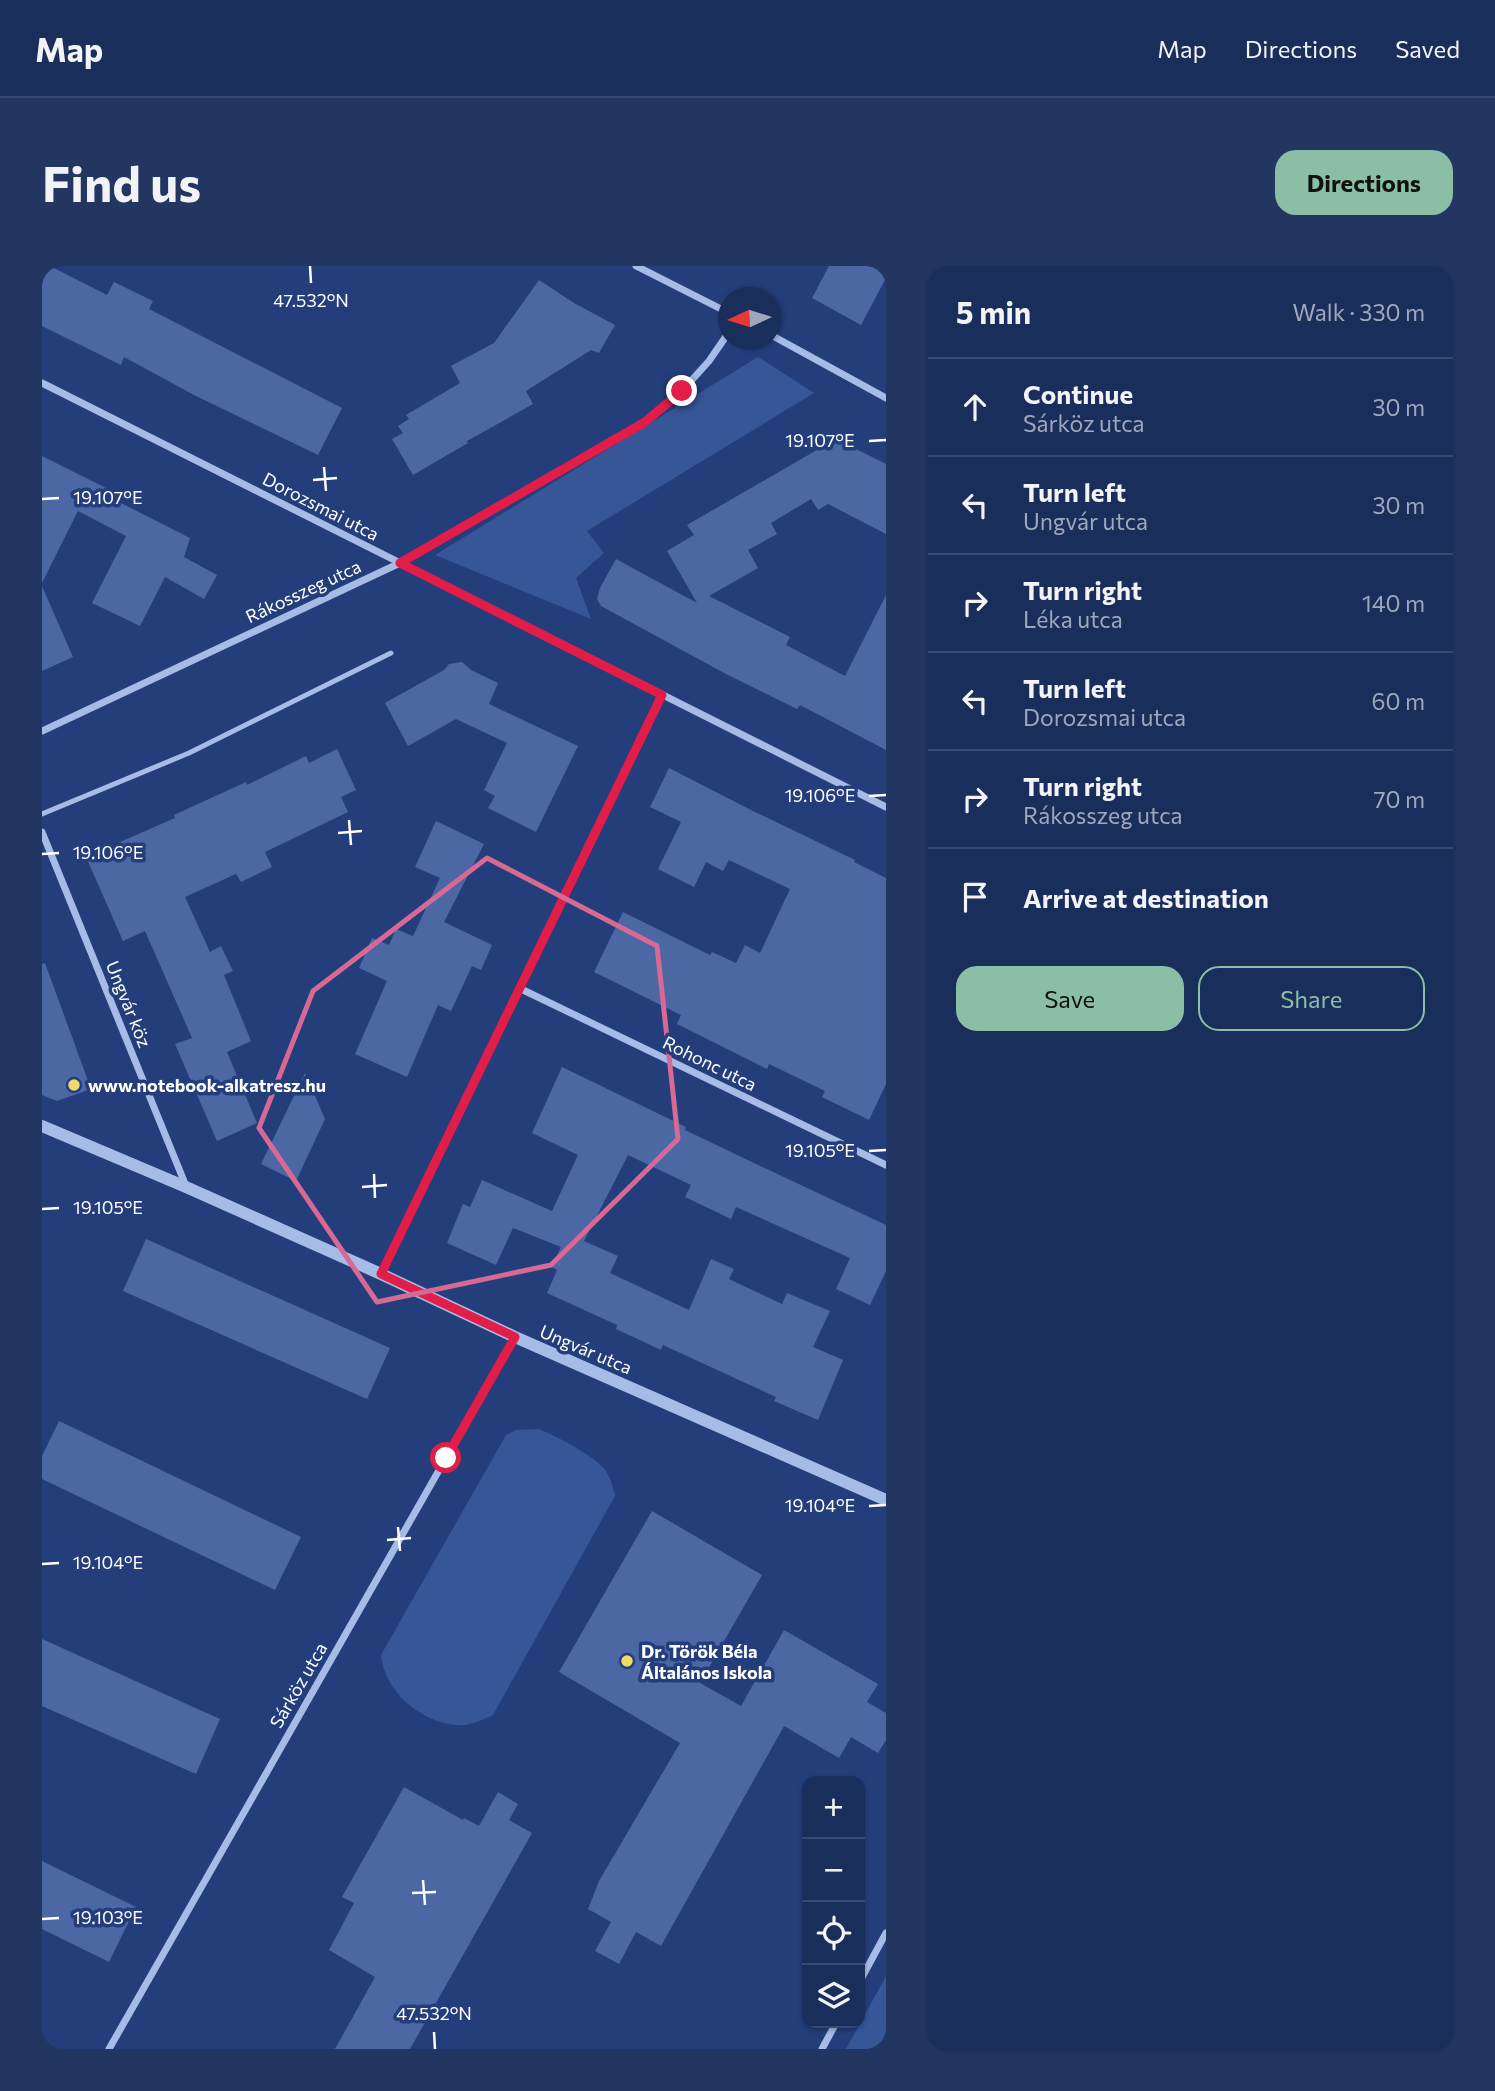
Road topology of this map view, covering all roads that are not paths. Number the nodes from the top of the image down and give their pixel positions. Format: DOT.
graph roads {
  1 [pos="636,266"];
  2 [pos="718,307"];
  3 [pos="781,340"];
  4 [pos="718,348"];
  5 [pos="42,383"];
  6 [pos="886,398"];
  7 [pos="400,563"];
  8 [pos="391,653"];
  9 [pos="662,695"];
  10 [pos="42,731"];
  11 [pos="886,807"];
  12 [pos="42,814"];
  13 [pos="42,832"];
  14 [pos="521,989"];
  15 [pos="42,1126"];
  16 [pos="886,1165"];
  17 [pos="186,1187"];
  18 [pos="381,1274"];
  19 [pos="515,1337"];
  20 [pos="886,1500"];
  21 [pos="886,1933"];
  22 [pos="865,1972"];
  23 [pos="833,2028"];
  24 [pos="109,2049"];
  25 [pos="822,2049"];
  1 -- 2 [label="street"];
  3 -- 6 [label="street"];
  4 -- 7 [label="street, Rákosszeg utca"];
  5 -- 7 [label="street, Dorozsmai utca"];
  7 -- 9 [label="street, Dorozsmai utca"];
  7 -- 10 [label="street, Rákosszeg utca"];
  8 -- 12 [label="lane"];
  9 -- 11 [label="street, Dorozsmai utca"];
  9 -- 14 [label="street"];
  13 -- 17 [label="street, Ungvár köz"];
  14 -- 16 [label="street, Rohonc utca"];
  14 -- 18 [label="street"];
  15 -- 17 [label="street, Ungvár utca"];
  17 -- 18 [label="street, Ungvár utca"];
  18 -- 19 [label="street, Ungvár utca"];
  19 -- 20 [label="street, Ungvár utca"];
  19 -- 24 [label="street, Sárköz utca"];
  21 -- 22 [label="street"];
  23 -- 25 [label="street"];
}
